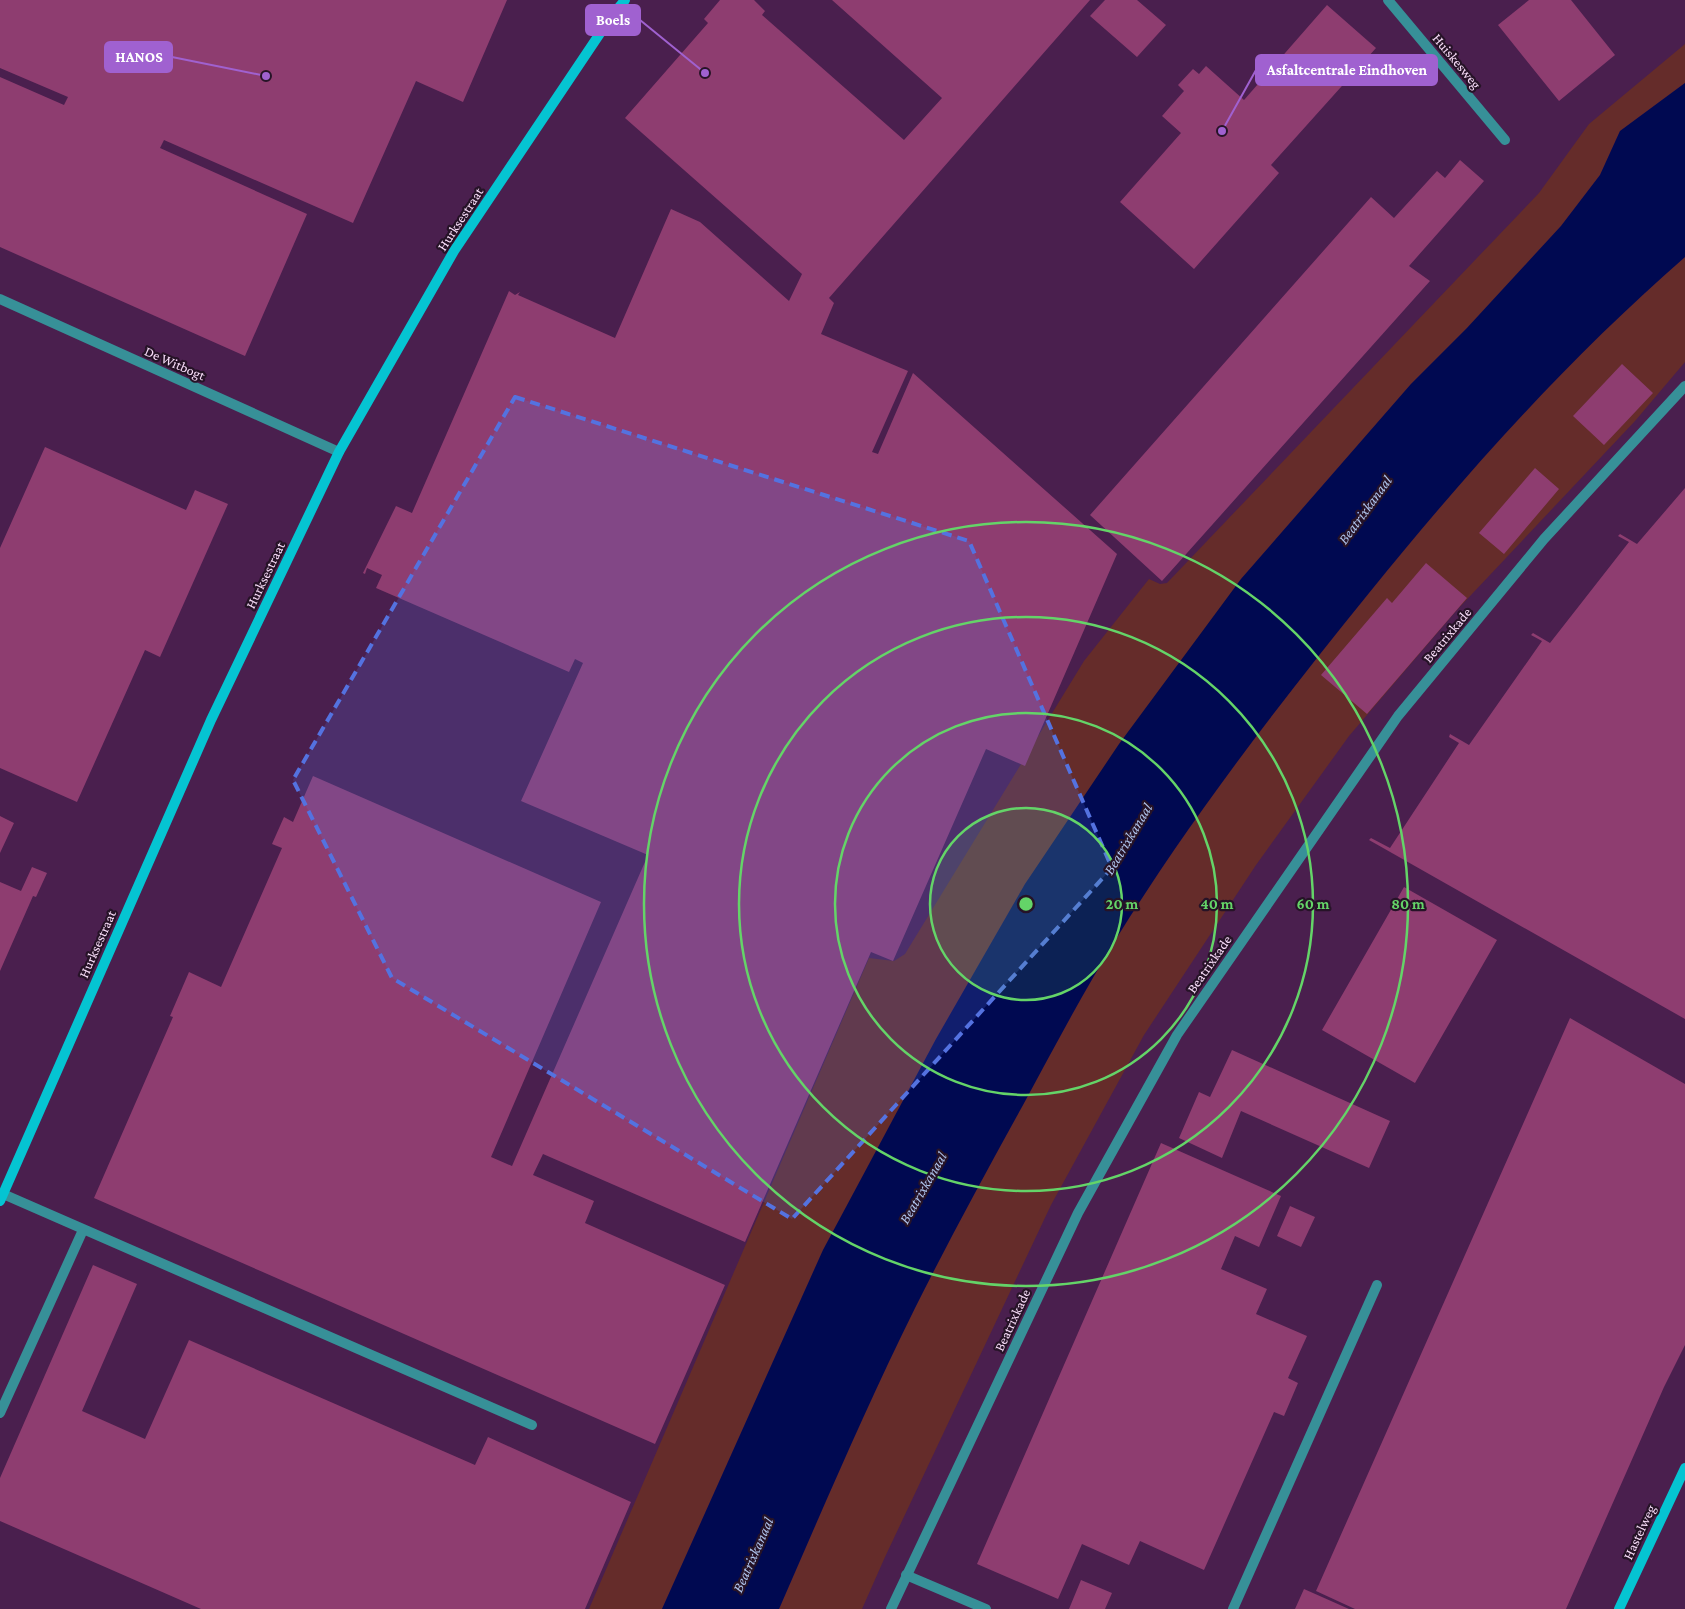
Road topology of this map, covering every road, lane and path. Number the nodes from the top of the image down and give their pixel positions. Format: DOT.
graph roads {
  1 [pos="625,0"];
  2 [pos="1388,0"];
  3 [pos="1505,140"];
  4 [pos="0,299"];
  5 [pos="1685,386"];
  6 [pos="339,452"];
  7 [pos="1,1198"];
  8 [pos="83,1230"];
  9 [pos="1377,1285"];
  10 [pos="0,1413"];
  11 [pos="532,1425"];
  12 [pos="1685,1468"];
  13 [pos="906,1576"];
  14 [pos="891,1609"];
  15 [pos="986,1609"];
  16 [pos="1233,1609"];
  17 [pos="1619,1609"];
  1 -- 6 [label="street, Hurksestraat"];
  2 -- 3 [label="street, Huiskesweg"];
  4 -- 6 [label="street, De Witbogt"];
  5 -- 13 [label="street, Beatrixkade"];
  6 -- 7 [label="street, Hurksestraat"];
  7 -- 8 [label="street"];
  8 -- 10 [label="street"];
  8 -- 11 [label="street"];
  9 -- 16 [label="street"];
  12 -- 17 [label="street, Hastelweg"];
  13 -- 14 [label="street, Beatrixkade"];
  13 -- 15 [label="street"];
}
